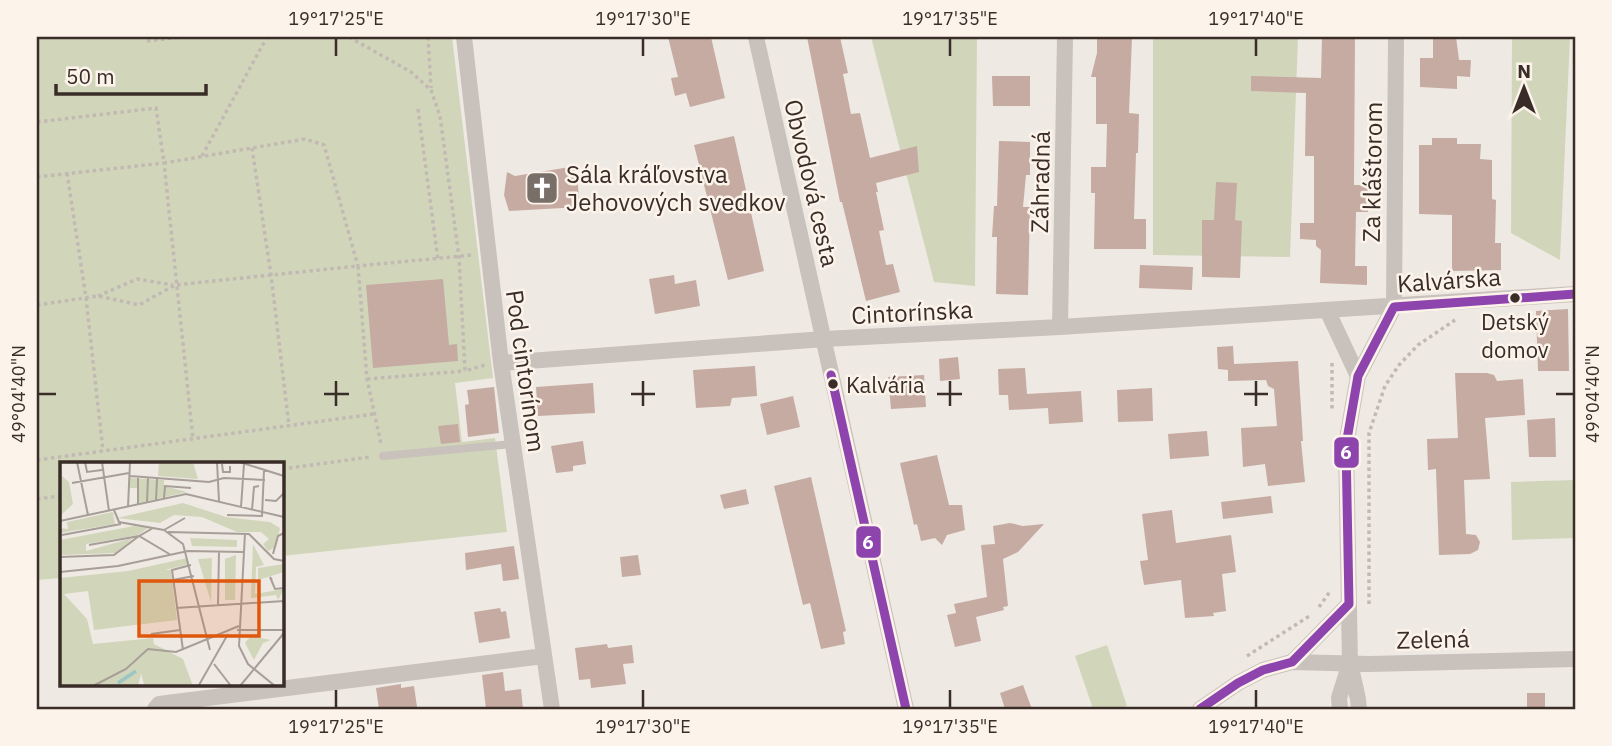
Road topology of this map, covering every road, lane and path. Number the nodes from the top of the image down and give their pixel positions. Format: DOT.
graph roads {
  1 [pos="182,37"];
  2 [pos="267,37"];
  3 [pos="349,37"];
  4 [pos="428,37"];
  5 [pos="464,37"];
  6 [pos="756,37"];
  7 [pos="1065,37"];
  8 [pos="1396,37"];
  9 [pos="146,41"];
  10 [pos="431,90"];
  11 [pos="418,109"];
  12 [pos="37,122"];
  13 [pos="252,148"];
  14 [pos="202,156"];
  15 [pos="163,163"];
  16 [pos="67,173"];
  17 [pos="37,177"];
  18 [pos="488,252"];
  19 [pos="459,257"];
  20 [pos="438,260"];
  21 [pos="358,266"];
  22 [pos="271,275"];
  23 [pos="175,285"];
  24 [pos="1575,294"];
  25 [pos="98,296"];
  26 [pos="86,298"];
  27 [pos="37,305"];
  28 [pos="1394,307"];
  29 [pos="1327,310"];
  30 [pos="1463,315"];
  31 [pos="1060,327"];
  32 [pos="824,339"];
  33 [pos="1331,354"];
  34 [pos="500,363"];
  35 [pos="465,371"];
  36 [pos="1358,376"];
  37 [pos="367,379"];
  38 [pos="374,414"];
  39 [pos="1332,421"];
  40 [pos="289,426"];
  41 [pos="193,439"];
  42 [pos="512,444"];
  43 [pos="103,451"];
  44 [pos="383,456"];
  45 [pos="37,460"];
  46 [pos="284,469"];
  47 [pos="60,496"];
  48 [pos="37,499"];
  49 [pos="1333,585"];
  50 [pos="1349,604"];
  51 [pos="1369,609"];
  52 [pos="544,656"];
  53 [pos="1575,659"];
  54 [pos="1239,661"];
  55 [pos="1292,662"];
  56 [pos="1350,663"];
  57 [pos="155,709"];
  58 [pos="552,709"];
  59 [pos="905,709"];
  60 [pos="1200,709"];
  61 [pos="1340,709"];
  62 [pos="1359,709"];
  1 -- 9 [label="path"];
  2 -- 14 [label="path"];
  3 -- 10 [label="path"];
  4 -- 10 [label="path"];
  5 -- 18 [label="street, Pod cintorínom"];
  6 -- 32 [label="street, Obvodová cesta"];
  7 -- 31 [label="street, Záhradná"];
  8 -- 28 [label="street, Za kláštorom"];
  10 -- 19 [label="path"];
  11 -- 20 [label="path"];
  12 -- 15 [label="path"];
  13 -- 14 [label="path"];
  13 -- 21 [label="path"];
  13 -- 22 [label="path"];
  14 -- 15 [label="path"];
  15 -- 16 [label="path"];
  15 -- 23 [label="path"];
  16 -- 17 [label="path"];
  16 -- 26 [label="path"];
  18 -- 19 [label="path"];
  18 -- 34 [label="street, Pod cintorínom"];
  19 -- 20 [label="path"];
  19 -- 35 [label="path"];
  20 -- 21 [label="path"];
  21 -- 22 [label="path"];
  21 -- 37 [label="path"];
  22 -- 23 [label="path"];
  22 -- 40 [label="path"];
  23 -- 25 [label="path"];
  23 -- 25 [label="path"];
  23 -- 41 [label="path"];
  24 -- 28 [label="street, Kalvárska"];
  25 -- 26 [label="path"];
  26 -- 27 [label="path"];
  26 -- 43 [label="path"];
  28 -- 29 [label="street, Kalvárska"];
  28 -- 36 [label="street"];
  29 -- 31 [label="street, Cintorínska"];
  29 -- 36 [label="street"];
  30 -- 51 [label="path"];
  31 -- 32 [label="street, Cintorínska"];
  32 -- 34 [label="street, Cintorínska"];
  32 -- 59 [label="street, Obvodová cesta"];
  33 -- 39 [label="path"];
  34 -- 35 [label="path"];
  34 -- 42 [label="street, Pod cintorínom"];
  35 -- 37 [label="path"];
  36 -- 50 [label="street"];
  37 -- 38 [label="path"];
  38 -- 40 [label="path"];
  38 -- 44 [label="path"];
  40 -- 41 [label="path"];
  41 -- 43 [label="path"];
  42 -- 44 [label="lane"];
  42 -- 52 [label="street, Pod cintorínom"];
  43 -- 45 [label="path"];
  44 -- 46 [label="path"];
  47 -- 48 [label="path"];
  49 -- 54 [label="path"];
  50 -- 55 [label="street, Zelená"];
  50 -- 56 [label="street"];
  52 -- 57 [label="street"];
  52 -- 58 [label="street, Pod cintorínom"];
  53 -- 56 [label="street, Zelená"];
  55 -- 56 [label="street, Zelená"];
  55 -- 60 [label="street, Zelená"];
  56 -- 61 [label="street"];
  56 -- 62 [label="street"];
}
